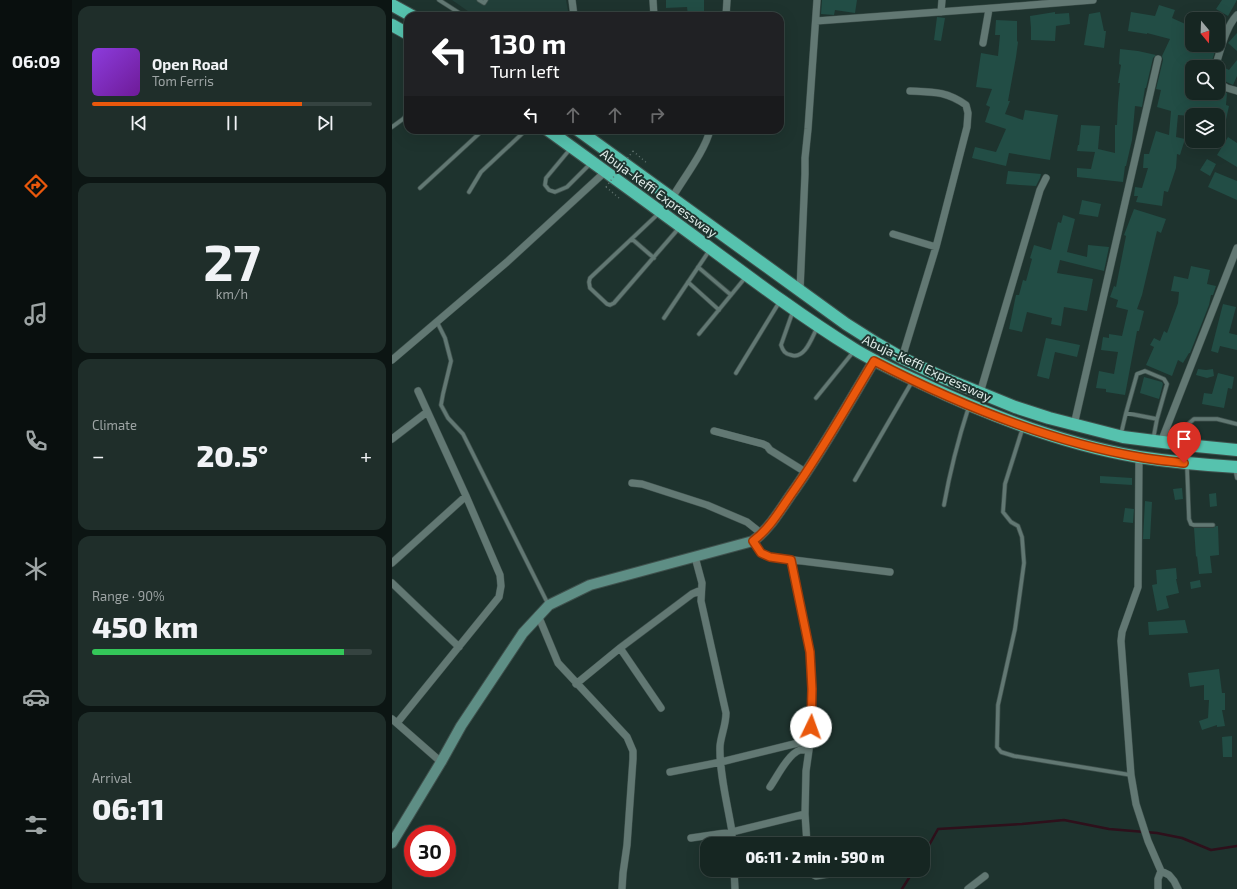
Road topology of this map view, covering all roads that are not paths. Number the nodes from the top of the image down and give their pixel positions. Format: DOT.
graph roads {
  1 [pos="439,0"];
  2 [pos="479,0"];
  3 [pos="486,0"];
  4 [pos="572,0"];
  5 [pos="653,0"];
  6 [pos="727,0"];
  7 [pos="817,0"];
  8 [pos="942,0"];
  9 [pos="1093,0"];
  10 [pos="392,5"];
  11 [pos="990,9"];
  12 [pos="405,12"];
  13 [pos="458,12"];
  14 [pos="574,12"];
  15 [pos="654,12"];
  16 [pos="726,12"];
  17 [pos="941,12"];
  18 [pos="1237,15"];
  19 [pos="816,21"];
  20 [pos="392,25"];
  21 [pos="404,32"];
  22 [pos="984,43"];
  23 [pos="1158,59"];
  24 [pos="1217,60"];
  25 [pos="1225,87"];
  26 [pos="910,91"];
  27 [pos="1237,91"];
  28 [pos="404,118"];
  29 [pos="392,127"];
  30 [pos="479,134"];
  31 [pos="522,134"];
  32 [pos="554,134"];
  33 [pos="584,134"];
  34 [pos="709,134"];
  35 [pos="572,147"];
  36 [pos="593,162"];
  37 [pos="606,172"];
  38 [pos="1046,178"];
  39 [pos="420,188"];
  40 [pos="469,192"];
  41 [pos="672,198"];
  42 [pos="660,212"];
  43 [pos="681,227"];
  44 [pos="893,234"];
  45 [pos="632,239"];
  46 [pos="936,247"];
  47 [pos="710,248"];
  48 [pos="1237,248"];
  49 [pos="654,258"];
  50 [pos="698,267"];
  51 [pos="747,275"];
  52 [pos="688,282"];
  53 [pos="800,290"];
  54 [pos="731,295"];
  55 [pos="780,300"];
  56 [pos="719,310"];
  57 [pos="794,310"];
  58 [pos="664,318"];
  59 [pos="437,322"];
  60 [pos="818,326"];
  61 [pos="699,334"];
  62 [pos="855,350"];
  63 [pos="902,358"];
  64 [pos="392,360"];
  65 [pos="874,361"];
  66 [pos="736,373"];
  67 [pos="913,380"];
  68 [pos="418,391"];
  69 [pos="980,393"];
  70 [pos="816,398"];
  71 [pos="970,405"];
  72 [pos="427,412"];
  73 [pos="1126,413"];
  74 [pos="1157,419"];
  75 [pos="1237,424"];
  76 [pos="1074,425"];
  77 [pos="1023,426"];
  78 [pos="714,431"];
  79 [pos="1121,436"];
  80 [pos="392,439"];
  81 [pos="1157,441"];
  82 [pos="1186,445"];
  83 [pos="1237,450"];
  84 [pos="1139,457"];
  85 [pos="1186,463"];
  86 [pos="1236,470"];
  87 [pos="807,473"];
  88 [pos="855,480"];
  89 [pos="632,483"];
  90 [pos="466,496"];
  91 [pos="944,505"];
  92 [pos="1213,525"];
  93 [pos="762,534"];
  94 [pos="753,541"];
  95 [pos="695,557"];
  96 [pos="791,560"];
  97 [pos="392,563"];
  98 [pos="890,572"];
  99 [pos="392,583"];
  100 [pos="701,590"];
  101 [pos="549,605"];
  102 [pos="538,615"];
  103 [pos="459,647"];
  104 [pos="620,648"];
  105 [pos="576,684"];
  106 [pos="661,708"];
  107 [pos="395,721"];
  108 [pos="810,740"];
  109 [pos="810,750"];
  110 [pos="441,762"];
  111 [pos="721,762"];
  112 [pos="670,772"];
  113 [pos="1131,775"];
  114 [pos="770,787"];
  115 [pos="805,814"];
  116 [pos="732,832"];
  117 [pos="732,837"];
  118 [pos="807,837"];
  119 [pos="691,838"];
  120 [pos="392,842"];
  121 [pos="1161,871"];
  122 [pos="985,876"];
  123 [pos="734,877"];
  124 [pos="622,889"];
  125 [pos="735,889"];
  126 [pos="968,889"];
  127 [pos="1158,889"];
  128 [pos="1178,889"];
  1 -- 13 [label="lane"];
  2 -- 3 [label="lane"];
  4 -- 14 [label="street"];
  5 -- 15 [label="street"];
  6 -- 16 [label="street"];
  7 -- 19 [label="street"];
  8 -- 17 [label="street"];
  9 -- 11 [label="street"];
  10 -- 12 [label="highway"];
  11 -- 17 [label="street"];
  11 -- 22 [label="street"];
  17 -- 19 [label="street"];
  18 -- 24 [label="street"];
  19 -- 53 [label="street"];
  20 -- 21 [label="highway"];
  23 -- 76 [label="street"];
  25 -- 27 [label="street"];
  26 -- 46 [label="street"];
  28 -- 29 [label="lane"];
  30 -- 39 [label="lane"];
  31 -- 40 [label="lane"];
  32 -- 35 [label="highway, Abuja-Keffi Expressway"];
  33 -- 41 [label="highway, Abuja-Keffi Expressway"];
  34 -- 41 [label="street"];
  35 -- 36 [label="highway, Abuja-Keffi Expressway"];
  35 -- 36 [label="lane"];
  36 -- 37 [label="highway, Abuja-Keffi Expressway"];
  37 -- 42 [label="highway, Abuja-Keffi Expressway"];
  37 -- 59 [label="street"];
  38 -- 69 [label="street"];
  41 -- 53 [label="highway, Abuja-Keffi Expressway"];
  42 -- 43 [label="highway, Abuja-Keffi Expressway"];
  42 -- 45 [label="lane"];
  43 -- 47 [label="highway, Abuja-Keffi Expressway"];
  43 -- 49 [label="lane"];
  44 -- 46 [label="street"];
  45 -- 49 [label="lane"];
  45 -- 49 [label="lane"];
  46 -- 63 [label="street"];
  47 -- 50 [label="lane"];
  47 -- 51 [label="highway, Abuja-Keffi Expressway"];
  48 -- 81 [label="street"];
  50 -- 52 [label="lane"];
  50 -- 54 [label="lane"];
  51 -- 54 [label="lane"];
  51 -- 55 [label="highway, Abuja-Keffi Expressway"];
  52 -- 56 [label="lane"];
  52 -- 58 [label="lane"];
  53 -- 63 [label="highway, Abuja-Keffi Expressway"];
  54 -- 56 [label="lane"];
  55 -- 57 [label="highway, Abuja-Keffi Expressway"];
  55 -- 66 [label="lane"];
  56 -- 61 [label="lane"];
  57 -- 60 [label="highway, Abuja-Keffi Expressway"];
  57 -- 60 [label="lane"];
  59 -- 64 [label="street"];
  59 -- 101 [label="lane"];
  60 -- 62 [label="highway, Abuja-Keffi Expressway"];
  62 -- 65 [label="highway, Abuja-Keffi Expressway"];
  62 -- 70 [label="lane"];
  63 -- 69 [label="highway, Abuja-Keffi Expressway"];
  65 -- 67 [label="highway, Abuja-Keffi Expressway"];
  65 -- 87 [label="street"];
  67 -- 71 [label="highway, Abuja-Keffi Expressway"];
  67 -- 88 [label="lane"];
  68 -- 72 [label="street"];
  69 -- 76 [label="highway, Abuja-Keffi Expressway"];
  71 -- 77 [label="highway, Abuja-Keffi Expressway"];
  71 -- 91 [label="lane"];
  72 -- 80 [label="street"];
  72 -- 90 [label="street"];
  73 -- 74 [label="lane"];
  73 -- 74 [label="lane"];
  73 -- 79 [label="lane"];
  74 -- 81 [label="lane"];
  75 -- 82 [label="lane"];
  76 -- 79 [label="highway, Abuja-Keffi Expressway"];
  77 -- 84 [label="highway, Abuja-Keffi Expressway"];
  77 -- 113 [label="lane"];
  78 -- 87 [label="street"];
  79 -- 81 [label="highway, Abuja-Keffi Expressway"];
  81 -- 82 [label="highway, Abuja-Keffi Expressway"];
  82 -- 83 [label="highway, Abuja-Keffi Expressway"];
  84 -- 85 [label="highway, Abuja-Keffi Expressway"];
  84 -- 113 [label="street"];
  85 -- 86 [label="highway, Abuja-Keffi Expressway"];
  85 -- 92 [label="lane"];
  87 -- 93 [label="street"];
  89 -- 93 [label="street"];
  90 -- 97 [label="street"];
  90 -- 103 [label="street"];
  93 -- 94 [label="street"];
  94 -- 95 [label="street"];
  94 -- 96 [label="street"];
  95 -- 100 [label="street"];
  95 -- 101 [label="street"];
  96 -- 98 [label="street"];
  96 -- 108 [label="street"];
  99 -- 103 [label="street"];
  100 -- 104 [label="street"];
  100 -- 111 [label="street"];
  101 -- 102 [label="street"];
  102 -- 105 [label="street"];
  102 -- 110 [label="street"];
  103 -- 107 [label="street"];
  104 -- 105 [label="street"];
  104 -- 106 [label="street"];
  105 -- 124 [label="street"];
  107 -- 110 [label="street"];
  108 -- 109 [label="street"];
  108 -- 111 [label="street"];
  109 -- 114 [label="street"];
  109 -- 115 [label="street"];
  110 -- 120 [label="street"];
  111 -- 112 [label="street"];
  111 -- 116 [label="street"];
  113 -- 121 [label="street"];
  115 -- 116 [label="street"];
  115 -- 118 [label="street"];
  116 -- 117 [label="street"];
  116 -- 119 [label="street"];
  121 -- 127 [label="street"];
  121 -- 128 [label="street"];
  122 -- 126 [label="street"];
  123 -- 125 [label="street"];
}
